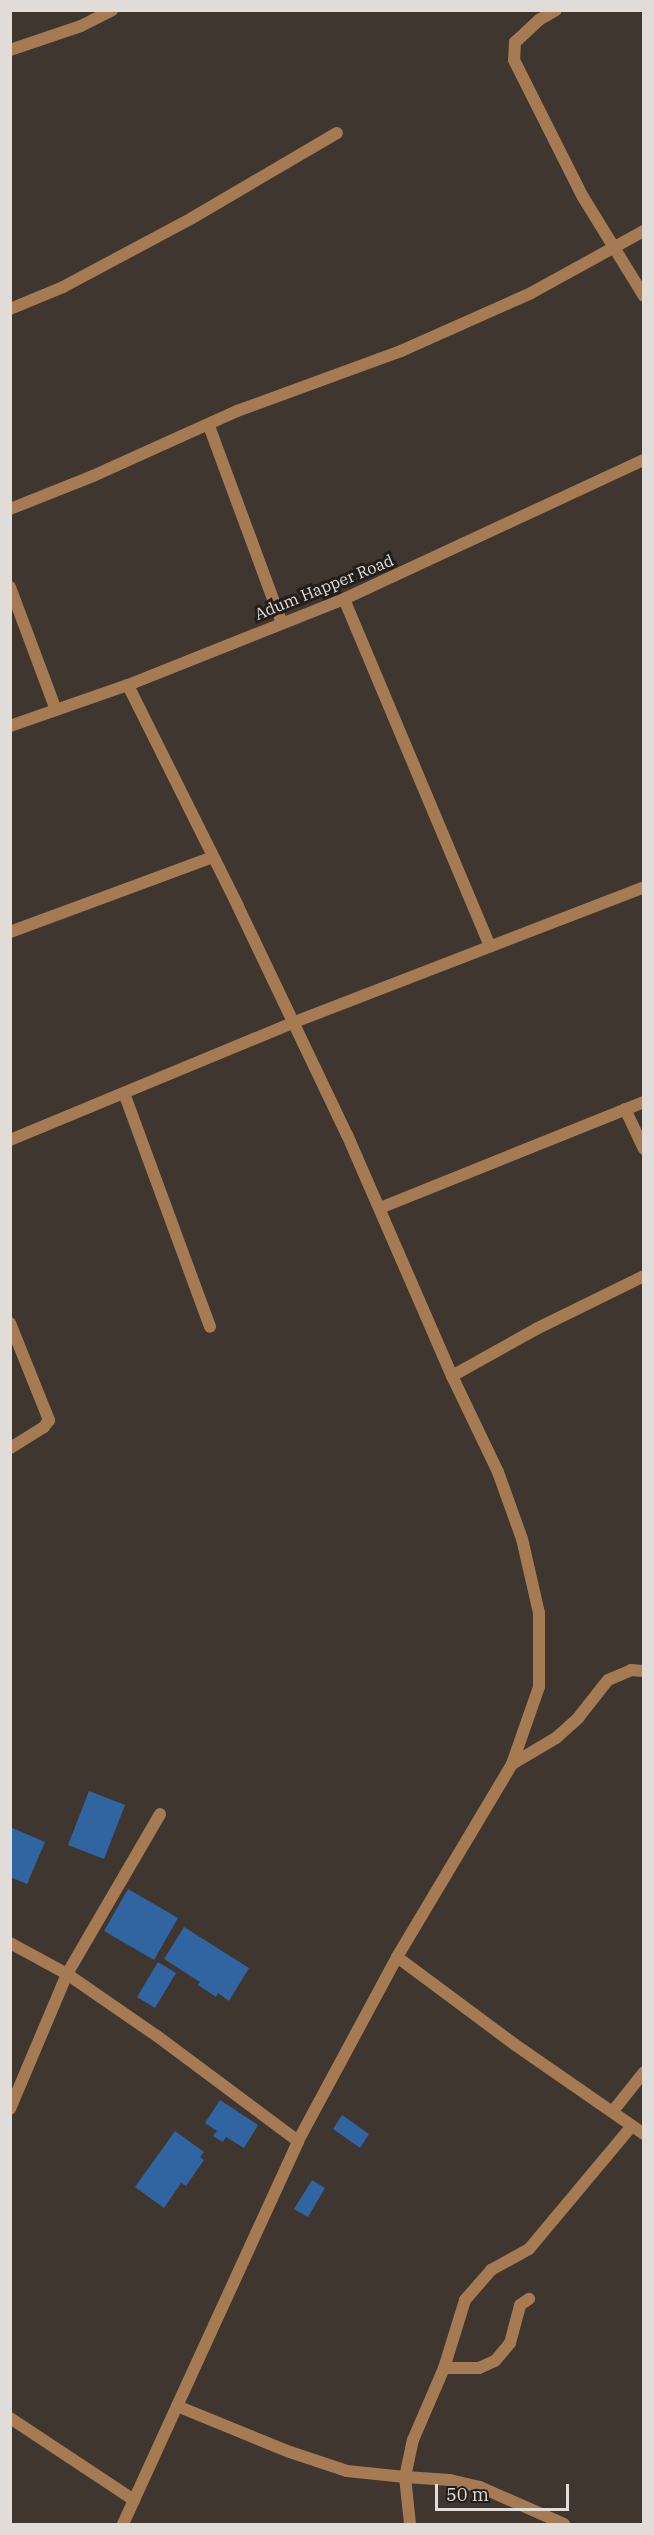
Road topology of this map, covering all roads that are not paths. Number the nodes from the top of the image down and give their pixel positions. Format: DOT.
graph roads {
  1 [pos="111,10"];
  2 [pos="556,10"];
  3 [pos="10,50"];
  4 [pos="337,133"];
  5 [pos="644,231"];
  6 [pos="612,246"];
  7 [pos="644,296"];
  8 [pos="10,309"];
  9 [pos="209,426"];
  10 [pos="644,460"];
  11 [pos="10,509"];
  12 [pos="10,587"];
  13 [pos="344,599"];
  14 [pos="282,623"];
  15 [pos="128,685"];
  16 [pos="56,710"];
  17 [pos="10,726"];
  18 [pos="213,857"];
  19 [pos="644,887"];
  20 [pos="10,932"];
  21 [pos="490,947"];
  22 [pos="292,1023"];
  23 [pos="124,1093"];
  24 [pos="644,1102"];
  25 [pos="625,1109"];
  26 [pos="10,1140"];
  27 [pos="644,1149"];
  28 [pos="380,1208"];
  29 [pos="644,1276"];
  30 [pos="10,1323"];
  31 [pos="210,1327"];
  32 [pos="452,1376"];
  33 [pos="10,1448"];
  34 [pos="644,1671"];
  35 [pos="512,1764"];
  36 [pos="160,1814"];
  37 [pos="10,1943"];
  38 [pos="397,1957"];
  39 [pos="67,1974"];
  40 [pos="644,2072"];
  41 [pos="10,2109"];
  42 [pos="613,2111"];
  43 [pos="632,2126"];
  44 [pos="644,2134"];
  45 [pos="298,2140"];
  46 [pos="529,2299"];
  47 [pos="444,2368"];
  48 [pos="177,2406"];
  49 [pos="10,2418"];
  50 [pos="405,2477"];
  51 [pos="134,2500"];
  52 [pos="123,2524"];
  53 [pos="410,2524"];
  54 [pos="564,2524"];
  1 -- 3 [label="street"];
  2 -- 6 [label="street"];
  4 -- 8 [label="street"];
  5 -- 6 [label="street"];
  6 -- 7 [label="street"];
  6 -- 9 [label="street"];
  9 -- 11 [label="street"];
  9 -- 14 [label="street"];
  10 -- 13 [label="street, Adum Happer Road"];
  12 -- 16 [label="street"];
  13 -- 14 [label="street, Adum Happer Road"];
  13 -- 21 [label="street"];
  14 -- 15 [label="street, Adum Happer Road"];
  15 -- 16 [label="street, Adum Happer Road"];
  15 -- 18 [label="street"];
  16 -- 17 [label="street, Adum Happer Road"];
  18 -- 20 [label="street"];
  18 -- 22 [label="street"];
  19 -- 21 [label="street"];
  21 -- 22 [label="street"];
  22 -- 23 [label="street"];
  22 -- 28 [label="street"];
  23 -- 26 [label="street"];
  23 -- 31 [label="street"];
  24 -- 25 [label="street"];
  25 -- 27 [label="street"];
  25 -- 28 [label="street"];
  28 -- 32 [label="street"];
  29 -- 32 [label="street"];
  30 -- 33 [label="street"];
  32 -- 35 [label="street"];
  34 -- 35 [label="street"];
  35 -- 38 [label="street"];
  36 -- 39 [label="street"];
  37 -- 39 [label="street"];
  38 -- 42 [label="street"];
  38 -- 45 [label="street"];
  39 -- 41 [label="street"];
  39 -- 45 [label="street"];
  40 -- 42 [label="street"];
  42 -- 43 [label="street"];
  43 -- 44 [label="street"];
  43 -- 47 [label="street"];
  45 -- 48 [label="street"];
  46 -- 47 [label="street"];
  47 -- 50 [label="street"];
  48 -- 50 [label="street"];
  48 -- 51 [label="street"];
  49 -- 51 [label="street"];
  50 -- 53 [label="street"];
  50 -- 54 [label="street"];
  51 -- 52 [label="street"];
}
